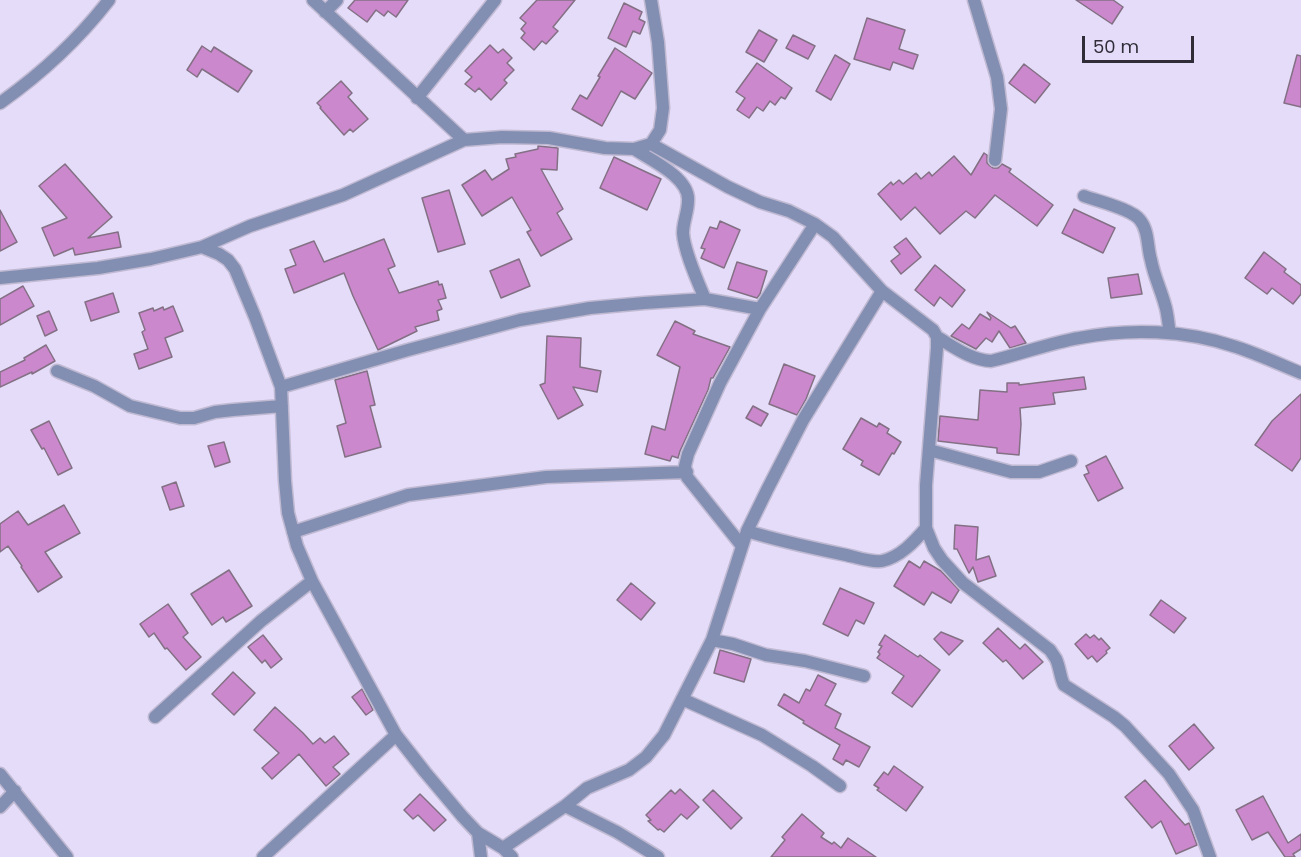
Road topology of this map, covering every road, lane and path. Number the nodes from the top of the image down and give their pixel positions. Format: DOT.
graph roads {
  1 [pos="109,0"];
  2 [pos="313,0"];
  3 [pos="337,0"];
  4 [pos="495,0"];
  5 [pos="651,0"];
  6 [pos="974,0"];
  7 [pos="326,12"];
  8 [pos="417,98"];
  9 [pos="0,104"];
  10 [pos="464,140"];
  11 [pos="651,144"];
  12 [pos="634,149"];
  13 [pos="995,160"];
  14 [pos="1084,196"];
  15 [pos="815,224"];
  16 [pos="202,247"];
  17 [pos="0,278"];
  18 [pos="882,291"];
  19 [pos="705,299"];
  20 [pos="760,309"];
  21 [pos="1170,333"];
  22 [pos="937,337"];
  23 [pos="57,371"];
  24 [pos="1301,373"];
  25 [pos="281,387"];
  26 [pos="282,406"];
  27 [pos="929,450"];
  28 [pos="1071,461"];
  29 [pos="687,472"];
  30 [pos="926,528"];
  31 [pos="747,531"];
  32 [pos="293,532"];
  33 [pos="742,546"];
  34 [pos="312,581"];
  35 [pos="712,640"];
  36 [pos="864,676"];
  37 [pos="682,699"];
  38 [pos="155,717"];
  39 [pos="396,735"];
  40 [pos="0,774"];
  41 [pos="840,786"];
  42 [pos="15,791"];
  43 [pos="565,806"];
  44 [pos="0,807"];
  45 [pos="478,833"];
  46 [pos="508,853"];
  47 [pos="67,857"];
  48 [pos="263,857"];
  49 [pos="481,857"];
  50 [pos="658,857"];
  51 [pos="1210,857"];
  1 -- 9 [label="street"];
  2 -- 7 [label="street"];
  3 -- 7 [label="street"];
  4 -- 8 [label="street"];
  5 -- 11 [label="street"];
  6 -- 13 [label="street"];
  7 -- 8 [label="street"];
  8 -- 10 [label="street"];
  10 -- 12 [label="street"];
  10 -- 16 [label="street"];
  11 -- 12 [label="street"];
  11 -- 15 [label="street"];
  12 -- 19 [label="street"];
  14 -- 21 [label="street"];
  15 -- 18 [label="street"];
  15 -- 20 [label="street"];
  16 -- 17 [label="street"];
  16 -- 25 [label="street"];
  18 -- 22 [label="street"];
  18 -- 31 [label="street"];
  19 -- 20 [label="street"];
  19 -- 25 [label="street"];
  20 -- 29 [label="street"];
  21 -- 22 [label="street"];
  21 -- 24 [label="street"];
  22 -- 27 [label="street"];
  23 -- 26 [label="street"];
  25 -- 26 [label="street"];
  26 -- 32 [label="street"];
  27 -- 28 [label="street"];
  27 -- 30 [label="street"];
  29 -- 32 [label="street"];
  29 -- 33 [label="street"];
  30 -- 31 [label="street"];
  30 -- 51 [label="street"];
  31 -- 33 [label="street"];
  32 -- 34 [label="street"];
  33 -- 35 [label="street"];
  34 -- 38 [label="street"];
  34 -- 39 [label="street"];
  35 -- 36 [label="street"];
  35 -- 37 [label="street"];
  37 -- 41 [label="street"];
  37 -- 43 [label="street"];
  39 -- 45 [label="street"];
  39 -- 48 [label="street"];
  40 -- 42 [label="street"];
  42 -- 44 [label="street"];
  42 -- 47 [label="street"];
  43 -- 46 [label="street"];
  43 -- 50 [label="street"];
  45 -- 46 [label="street"];
  45 -- 49 [label="street"];
}
